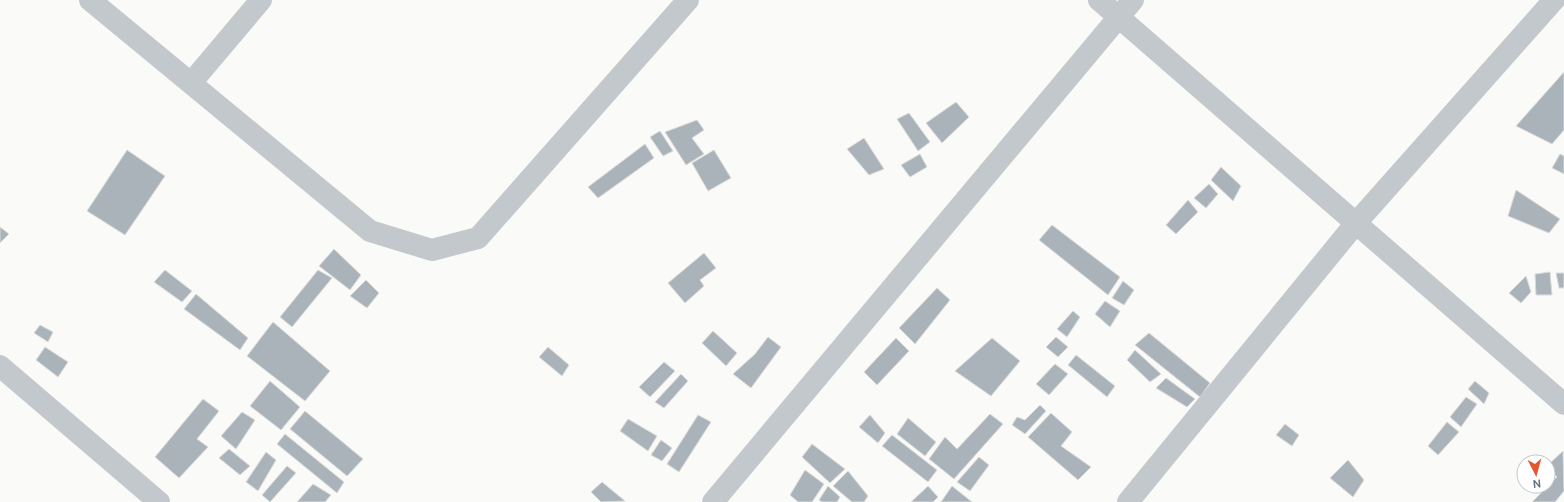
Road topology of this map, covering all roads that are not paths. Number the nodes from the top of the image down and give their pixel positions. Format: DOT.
graph roads {
  1 [pos="90,0"];
  2 [pos="261,0"];
  3 [pos="688,0"];
  4 [pos="1100,0"];
  5 [pos="1133,0"];
  6 [pos="1554,0"];
  7 [pos="1120,17"];
  8 [pos="191,83"];
  9 [pos="1356,223"];
  10 [pos="0,366"];
  11 [pos="1564,404"];
  12 [pos="159,502"];
  13 [pos="713,502"];
  14 [pos="1128,502"];
  1 -- 8 [label="street"];
  2 -- 8 [label="street"];
  3 -- 8 [label="street"];
  4 -- 7 [label="street"];
  5 -- 7 [label="street"];
  6 -- 9 [label="street"];
  7 -- 9 [label="street"];
  7 -- 13 [label="street"];
  9 -- 11 [label="street"];
  9 -- 14 [label="street"];
  10 -- 12 [label="street"];
}
